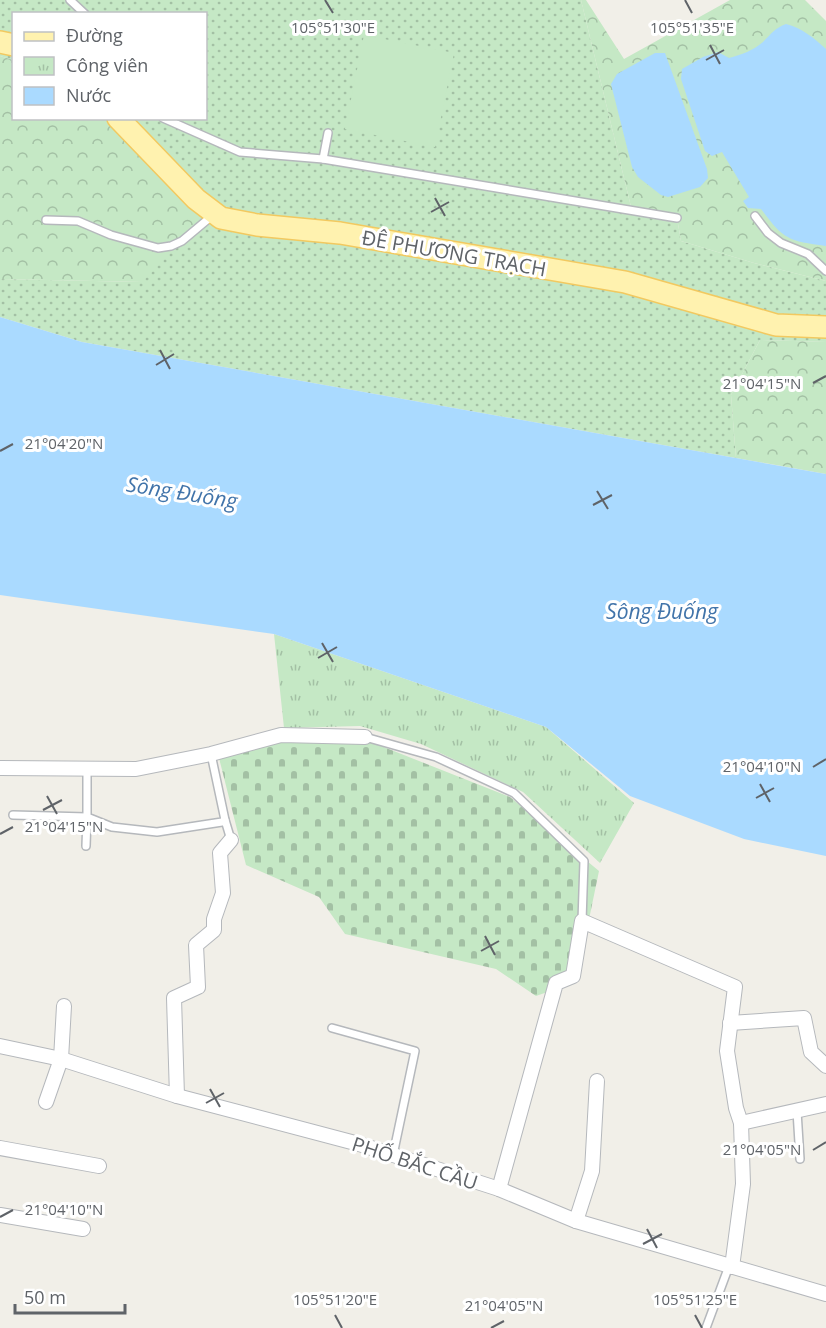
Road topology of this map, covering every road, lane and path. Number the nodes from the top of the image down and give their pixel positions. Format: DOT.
graph roads {
  1 [pos="70,0"];
  2 [pos="83,12"];
  3 [pos="120,120"];
  4 [pos="168,120"];
  5 [pos="328,133"];
  6 [pos="323,159"];
  7 [pos="215,213"];
  8 [pos="755,216"];
  9 [pos="677,218"];
  10 [pos="46,220"];
  11 [pos="826,271"];
  12 [pos="826,327"];
  13 [pos="365,737"];
  14 [pos="211,754"];
  15 [pos="0,768"];
  16 [pos="87,769"];
  17 [pos="13,815"];
  18 [pos="87,817"];
  19 [pos="225,819"];
  20 [pos="231,840"];
  21 [pos="86,846"];
  22 [pos="582,921"];
  23 [pos="64,1006"];
  24 [pos="730,1023"];
  25 [pos="332,1028"];
  26 [pos="0,1046"];
  27 [pos="61,1059"];
  28 [pos="826,1065"];
  29 [pos="597,1081"];
  30 [pos="177,1096"];
  31 [pos="46,1102"];
  32 [pos="826,1104"];
  33 [pos="797,1111"];
  34 [pos="741,1123"];
  35 [pos="0,1148"];
  36 [pos="392,1156"];
  37 [pos="800,1159"];
  38 [pos="99,1166"];
  39 [pos="499,1189"];
  40 [pos="0,1215"];
  41 [pos="576,1221"];
  42 [pos="83,1229"];
  43 [pos="730,1266"];
  44 [pos="826,1294"];
  45 [pos="706,1328"];
  1 -- 2 [label="lane"];
  3 -- 7 [label="main road, ĐÊ PHƯƠNG TRẠCH"];
  4 -- 6 [label="lane"];
  5 -- 6 [label="lane"];
  6 -- 9 [label="lane"];
  7 -- 10 [label="lane"];
  7 -- 12 [label="main road, ĐÊ PHƯƠNG TRẠCH"];
  8 -- 11 [label="lane"];
  13 -- 14 [label="street"];
  13 -- 22 [label="lane"];
  14 -- 16 [label="street"];
  14 -- 19 [label="lane"];
  15 -- 16 [label="street"];
  16 -- 18 [label="lane"];
  17 -- 18 [label="lane"];
  18 -- 19 [label="lane"];
  18 -- 21 [label="lane"];
  19 -- 20 [label="lane"];
  20 -- 30 [label="street"];
  22 -- 24 [label="street"];
  22 -- 39 [label="street"];
  23 -- 27 [label="street"];
  24 -- 28 [label="street"];
  24 -- 34 [label="street"];
  25 -- 36 [label="lane"];
  26 -- 27 [label="street, PHỐ BẮC CẦU"];
  27 -- 30 [label="street, PHỐ BẮC CẦU"];
  27 -- 31 [label="street"];
  29 -- 41 [label="street"];
  30 -- 36 [label="street, PHỐ BẮC CẦU"];
  32 -- 33 [label="street"];
  33 -- 34 [label="street"];
  33 -- 37 [label="lane"];
  34 -- 43 [label="street"];
  35 -- 38 [label="street"];
  36 -- 39 [label="street, PHỐ BẮC CẦU"];
  39 -- 41 [label="street, PHỐ BẮC CẦU"];
  40 -- 42 [label="street"];
  41 -- 43 [label="street, PHỐ BẮC CẦU"];
  43 -- 44 [label="street, PHỐ BẮC CẦU"];
  43 -- 45 [label="lane"];
}
